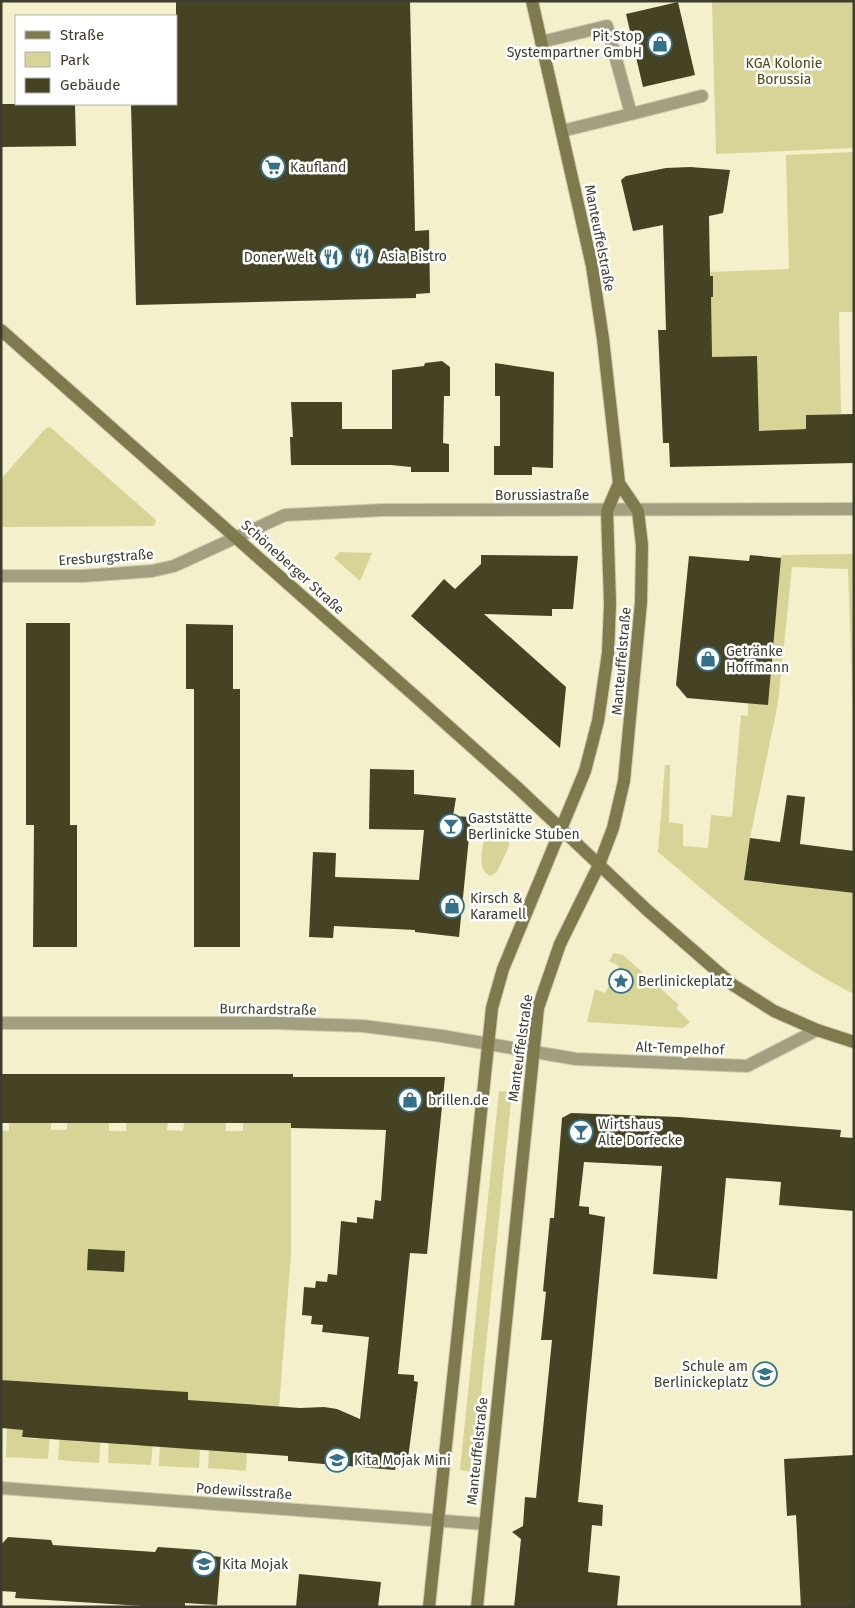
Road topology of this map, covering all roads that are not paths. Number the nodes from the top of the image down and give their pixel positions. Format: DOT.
graph roads {
  1 [pos="532,1"];
  2 [pos="541,42"];
  3 [pos="702,96"];
  4 [pos="631,114"];
  5 [pos="562,131"];
  6 [pos="1,330"];
  7 [pos="619,483"];
  8 [pos="638,510"];
  9 [pos="854,510"];
  10 [pos="607,511"];
  11 [pos="236,537"];
  12 [pos="1,576"];
  13 [pos="562,830"];
  14 [pos="599,865"];
  15 [pos="1,1023"];
  16 [pos="817,1030"];
  17 [pos="854,1042"];
  18 [pos="488,1044"];
  19 [pos="533,1052"];
  20 [pos="1,1488"];
  21 [pos="438,1520"];
  22 [pos="485,1524"];
  23 [pos="429,1607"];
  24 [pos="477,1607"];
  1 -- 2 [label="main road, Manteuffelstraße"];
  2 -- 4 [label="street"];
  2 -- 5 [label="main road, Manteuffelstraße"];
  3 -- 4 [label="street"];
  4 -- 5 [label="street"];
  5 -- 7 [label="main road, Manteuffelstraße"];
  6 -- 11 [label="main road, Schöneberger Straße"];
  7 -- 8 [label="main road, Manteuffelstraße"];
  7 -- 10 [label="main road, Manteuffelstraße"];
  8 -- 9 [label="street, Borussiastraße"];
  8 -- 10 [label="street, Borussiastraße"];
  8 -- 14 [label="main road, Manteuffelstraße"];
  10 -- 11 [label="street, Borussiastraße"];
  10 -- 13 [label="main road, Manteuffelstraße"];
  11 -- 12 [label="street, Eresburgstraße"];
  11 -- 13 [label="main road, Schöneberger Straße"];
  13 -- 14 [label="main road, Schöneberger Straße"];
  13 -- 18 [label="main road, Manteuffelstraße"];
  14 -- 16 [label="main road"];
  14 -- 19 [label="main road, Manteuffelstraße"];
  15 -- 18 [label="street, Burchardstraße"];
  16 -- 17 [label="main road"];
  16 -- 19 [label="street, Alt-Tempelhof"];
  18 -- 19 [label="street, Burchardstraße"];
  18 -- 21 [label="main road, Manteuffelstraße"];
  19 -- 22 [label="main road, Manteuffelstraße"];
  20 -- 21 [label="street, Podewilsstraße"];
  21 -- 22 [label="street, Podewilsstraße"];
  21 -- 23 [label="main road, Manteuffelstraße"];
  22 -- 24 [label="main road, Manteuffelstraße"];
}
